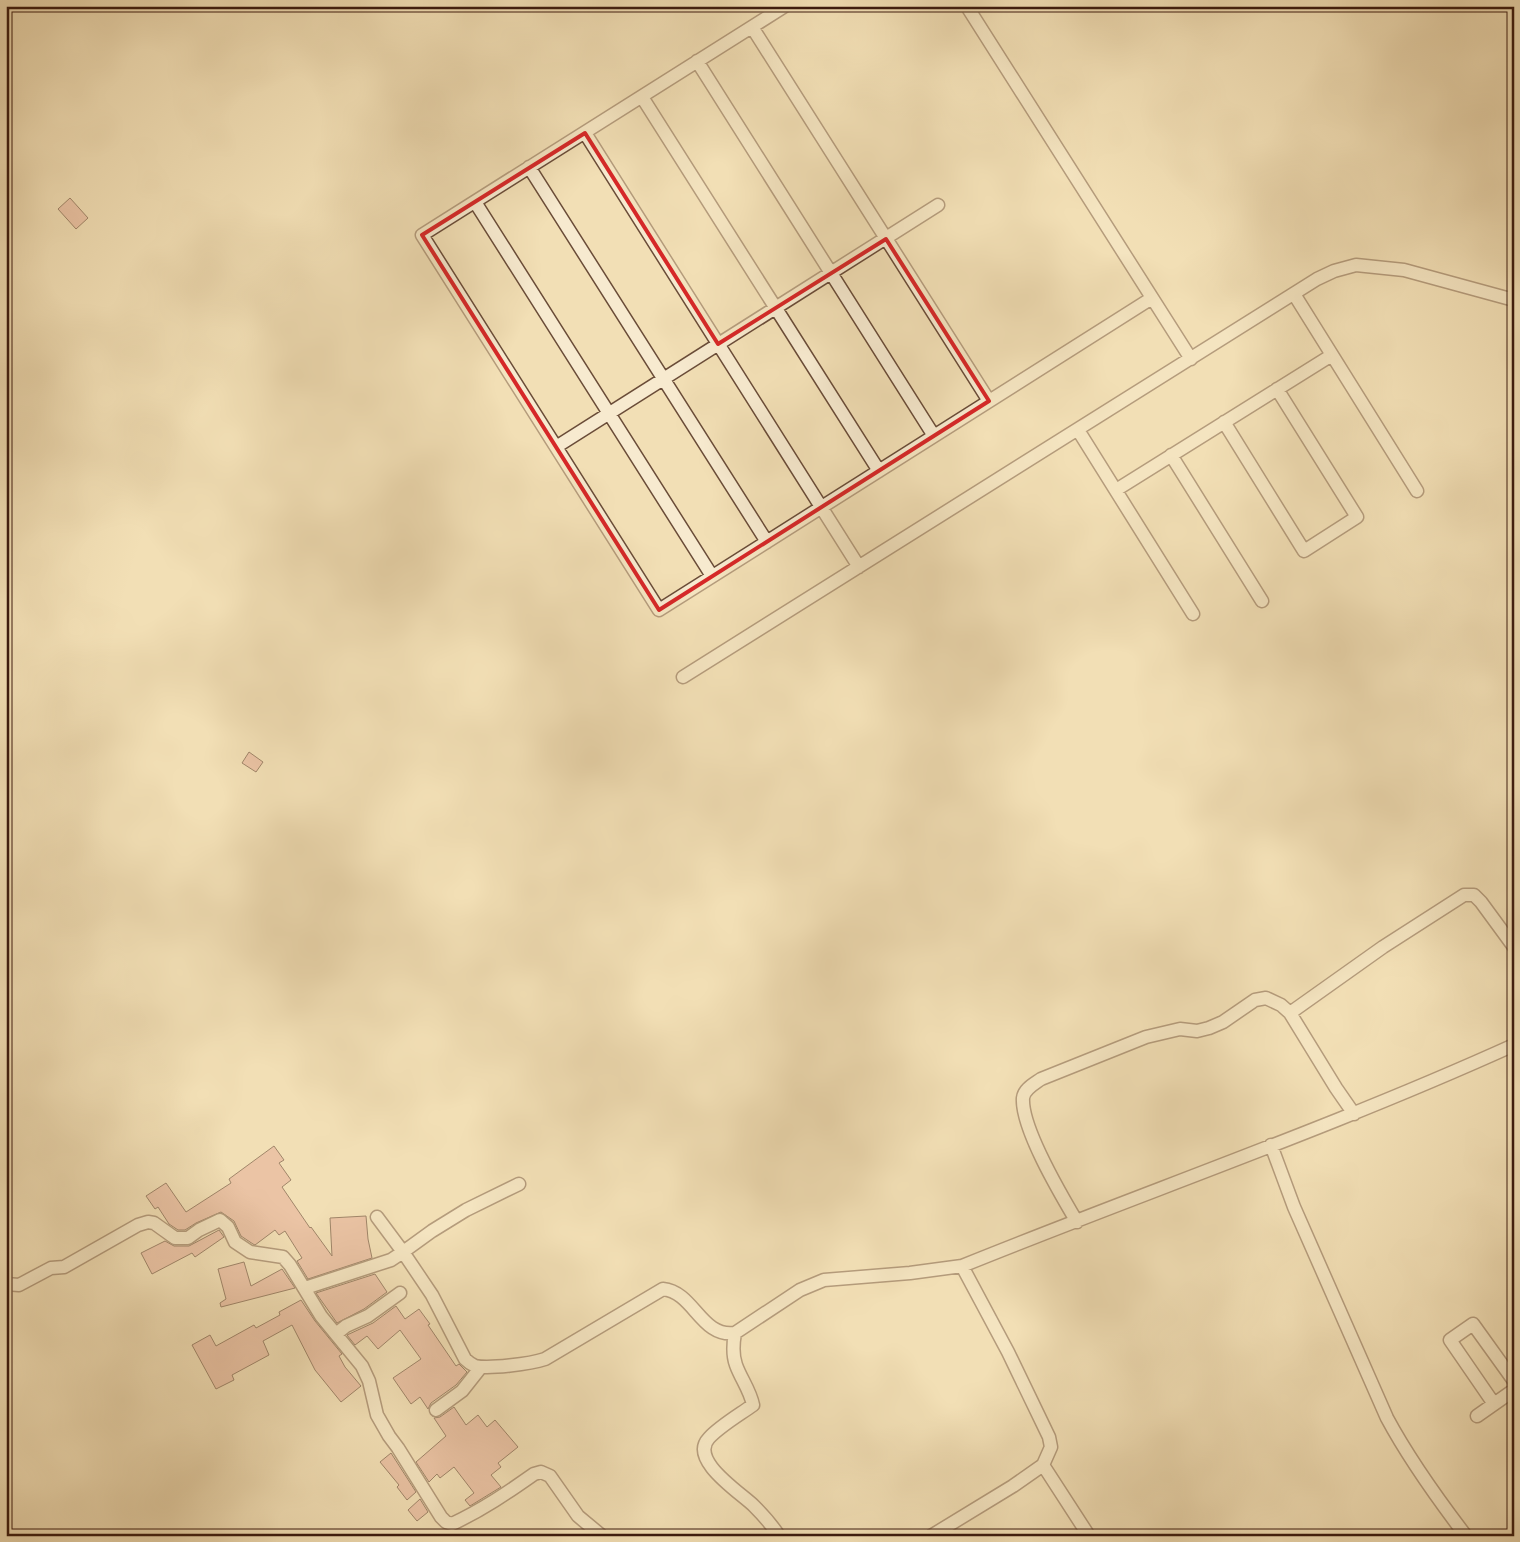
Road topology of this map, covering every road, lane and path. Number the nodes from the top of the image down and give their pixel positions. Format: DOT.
graph roads {
  1 [pos="785,6"];
  2 [pos="968,8"];
  3 [pos="752,27"];
  4 [pos="697,62"];
  5 [pos="642,96"];
  6 [pos="585,133"];
  7 [pos="530,167"];
  8 [pos="475,202"];
  9 [pos="938,205"];
  10 [pos="886,238"];
  11 [pos="831,273"];
  12 [pos="1294,294"];
  13 [pos="1152,298"];
  14 [pos="1514,300"];
  15 [pos="776,308"];
  16 [pos="718,344"];
  17 [pos="1332,355"];
  18 [pos="1191,359"];
  19 [pos="664,379"];
  20 [pos="1277,389"];
  21 [pos="989,401"];
  22 [pos="609,413"];
  23 [pos="1224,422"];
  24 [pos="1078,430"];
  25 [pos="934,436"];
  26 [pos="556,447"];
  27 [pos="1171,456"];
  28 [pos="879,471"];
  29 [pos="1116,490"];
  30 [pos="1417,491"];
  31 [pos="822,507"];
  32 [pos="766,542"];
  33 [pos="859,567"];
  34 [pos="712,576"];
  35 [pos="1262,601"];
  36 [pos="1193,614"];
  37 [pos="682,677"];
  38 [pos="1514,947"];
  39 [pos="1290,1013"];
  40 [pos="1514,1045"];
  41 [pos="1354,1114"];
  42 [pos="1271,1145"];
  43 [pos="519,1184"];
  44 [pos="377,1217"];
  45 [pos="1077,1222"];
  46 [pos="403,1252"];
  47 [pos="962,1266"];
  48 [pos="6,1284"];
  49 [pos="305,1288"];
  50 [pos="400,1293"];
  51 [pos="735,1333"];
  52 [pos="336,1334"];
  53 [pos="481,1366"];
  54 [pos="1514,1382"];
  55 [pos="1514,1390"];
  56 [pos="1494,1404"];
  57 [pos="436,1410"];
  58 [pos="1477,1416"];
  59 [pos="1043,1465"];
  60 [pos="602,1536"];
  61 [pos="779,1536"];
  62 [pos="931,1536"];
  63 [pos="1089,1536"];
  64 [pos="1466,1536"];
  1 -- 3 [label="street"];
  2 -- 13 [label="street"];
  3 -- 4 [label="street"];
  3 -- 10 [label="street"];
  4 -- 5 [label="street"];
  4 -- 11 [label="street"];
  5 -- 6 [label="street"];
  5 -- 15 [label="street"];
  6 -- 7 [label="street"];
  6 -- 16 [label="street"];
  7 -- 8 [label="street"];
  7 -- 19 [label="street"];
  8 -- 22 [label="street"];
  8 -- 26 [label="street"];
  9 -- 10 [label="street"];
  10 -- 11 [label="street"];
  10 -- 21 [label="street"];
  11 -- 15 [label="street"];
  11 -- 25 [label="street"];
  12 -- 14 [label="street"];
  12 -- 17 [label="street"];
  12 -- 18 [label="street"];
  13 -- 18 [label="street"];
  13 -- 21 [label="street"];
  15 -- 16 [label="street"];
  15 -- 28 [label="street"];
  16 -- 19 [label="street"];
  16 -- 31 [label="street"];
  17 -- 20 [label="street"];
  17 -- 30 [label="street"];
  18 -- 24 [label="street"];
  19 -- 22 [label="street"];
  19 -- 32 [label="street"];
  20 -- 23 [label="street"];
  20 -- 23 [label="street"];
  21 -- 25 [label="street"];
  22 -- 26 [label="street"];
  22 -- 34 [label="street"];
  23 -- 27 [label="street"];
  24 -- 29 [label="street"];
  24 -- 33 [label="street"];
  25 -- 28 [label="street"];
  26 -- 34 [label="street"];
  27 -- 29 [label="street"];
  27 -- 35 [label="street"];
  28 -- 31 [label="street"];
  29 -- 36 [label="street"];
  31 -- 32 [label="street"];
  31 -- 33 [label="street"];
  32 -- 34 [label="street"];
  33 -- 37 [label="street"];
  38 -- 39 [label="street"];
  39 -- 41 [label="street"];
  39 -- 45 [label="street"];
  40 -- 41 [label="street"];
  41 -- 42 [label="street"];
  42 -- 45 [label="street"];
  42 -- 64 [label="street"];
  43 -- 46 [label="street"];
  44 -- 46 [label="street"];
  45 -- 47 [label="street"];
  46 -- 49 [label="street"];
  46 -- 53 [label="street"];
  47 -- 51 [label="street"];
  47 -- 59 [label="street"];
  48 -- 49 [label="street"];
  49 -- 52 [label="street"];
  50 -- 52 [label="street"];
  51 -- 53 [label="street"];
  51 -- 61 [label="street"];
  52 -- 60 [label="street"];
  53 -- 57 [label="street"];
  54 -- 56 [label="street"];
  55 -- 56 [label="street"];
  56 -- 58 [label="street"];
  59 -- 62 [label="street"];
  59 -- 63 [label="street"];
}
